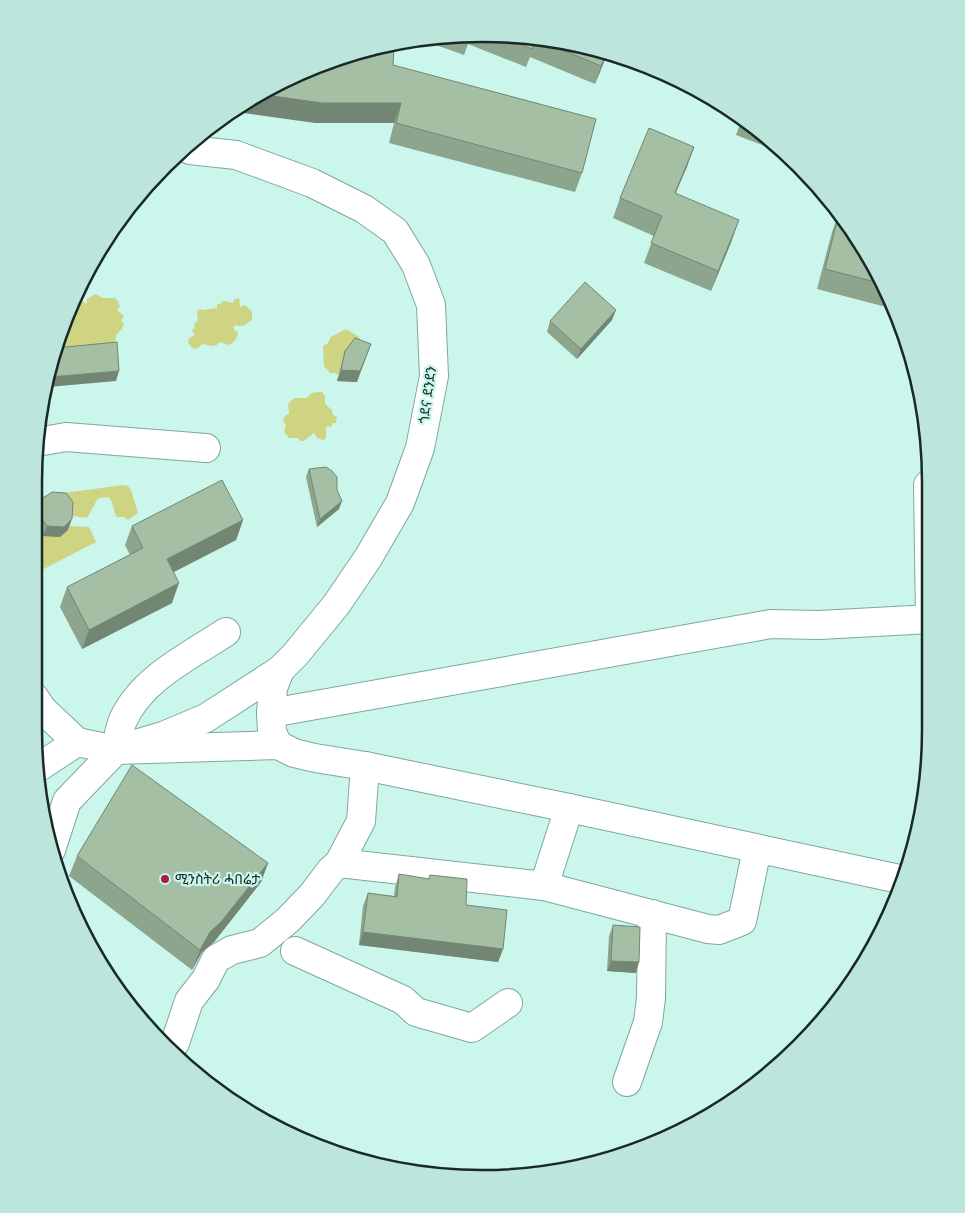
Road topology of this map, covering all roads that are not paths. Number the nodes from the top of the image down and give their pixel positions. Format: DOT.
graph roads {
  1 [pos="194,150"];
  2 [pos="44,441"];
  3 [pos="206,448"];
  4 [pos="922,619"];
  5 [pos="226,632"];
  6 [pos="280,670"];
  7 [pos="42,709"];
  8 [pos="271,713"];
  9 [pos="77,742"];
  10 [pos="278,745"];
  11 [pos="116,750"];
  12 [pos="43,763"];
  13 [pos="365,766"];
  14 [pos="569,808"];
  15 [pos="55,837"];
  16 [pos="757,849"];
  17 [pos="339,863"];
  18 [pos="897,878"];
  19 [pos="544,886"];
  20 [pos="299,908"];
  21 [pos="652,914"];
  22 [pos="260,943"];
  23 [pos="295,951"];
  24 [pos="508,1003"];
  25 [pos="174,1044"];
  26 [pos="627,1082"];
  1 -- 6 [label="street, ጎደና ደንደን"];
  2 -- 3 [label="street"];
  4 -- 8 [label="street"];
  5 -- 11 [label="street"];
  6 -- 8 [label="street, ጎደና ደንደን"];
  6 -- 11 [label="street"];
  7 -- 9 [label="street"];
  8 -- 10 [label="street, ጎደና ደንደን"];
  9 -- 11 [label="street"];
  9 -- 12 [label="street"];
  10 -- 11 [label="street"];
  10 -- 13 [label="street"];
  11 -- 15 [label="street"];
  13 -- 14 [label="street"];
  13 -- 17 [label="street"];
  14 -- 16 [label="street"];
  14 -- 19 [label="street"];
  16 -- 18 [label="street"];
  16 -- 21 [label="street"];
  17 -- 19 [label="street"];
  17 -- 20 [label="street"];
  19 -- 21 [label="street"];
  20 -- 22 [label="street"];
  20 -- 23 [label="street"];
  21 -- 26 [label="street"];
  22 -- 23 [label="street"];
  22 -- 25 [label="street"];
  23 -- 24 [label="street"];
}
